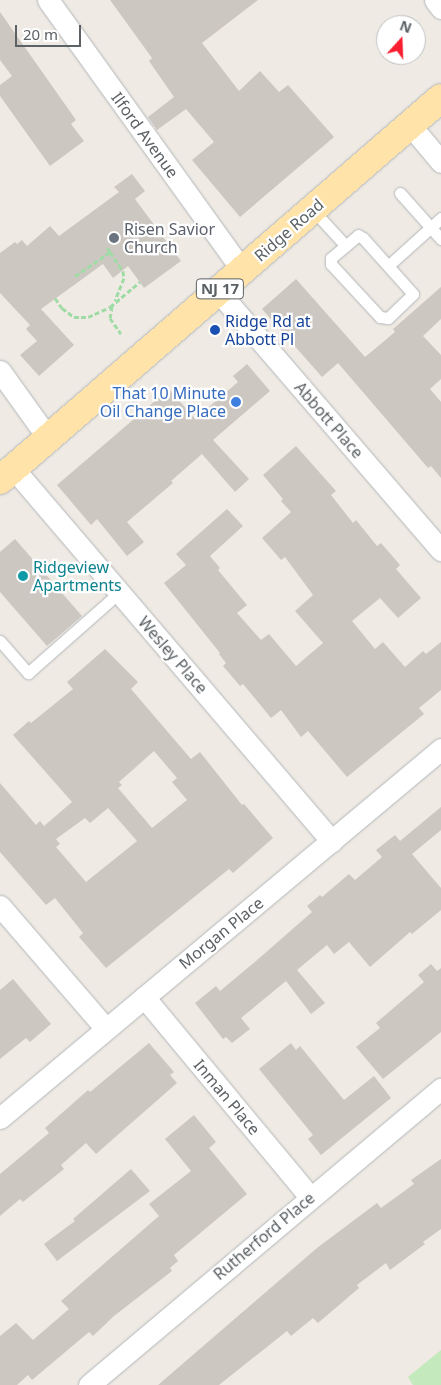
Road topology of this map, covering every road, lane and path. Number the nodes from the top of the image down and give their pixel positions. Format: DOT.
graph roads {
  1 [pos="48,0"];
  2 [pos="435,0"];
  3 [pos="441,8"];
  4 [pos="441,98"];
  5 [pos="410,125"];
  6 [pos="441,162"];
  7 [pos="400,193"];
  8 [pos="312,210"];
  9 [pos="441,218"];
  10 [pos="430,227"];
  11 [pos="441,239"];
  12 [pos="345,245"];
  13 [pos="107,247"];
  14 [pos="110,252"];
  15 [pos="389,265"];
  16 [pos="242,270"];
  17 [pos="75,276"];
  18 [pos="140,282"];
  19 [pos="218,291"];
  20 [pos="55,298"];
  21 [pos="113,304"];
  22 [pos="121,334"];
  23 [pos="0,371"];
  24 [pos="48,438"];
  25 [pos="7,474"];
  26 [pos="441,550"];
  27 [pos="120,592"];
  28 [pos="0,641"];
  29 [pos="441,749"];
  30 [pos="332,841"];
  31 [pos="0,906"];
  32 [pos="144,997"];
  33 [pos="106,1029"];
  34 [pos="441,1089"];
  35 [pos="0,1118"];
  36 [pos="310,1197"];
  37 [pos="90,1385"];
  1 -- 16 [label="street, Ilford Avenue"];
  2 -- 3 [label="street"];
  4 -- 5 [label="main road, Ridge Road / NJ 17"];
  5 -- 6 [label="street"];
  5 -- 8 [label="main road, Ridge Road / NJ 17"];
  7 -- 10 [label="lane"];
  8 -- 12 [label="lane"];
  8 -- 16 [label="main road, Ridge Road / NJ 17"];
  9 -- 10 [label="lane"];
  10 -- 11 [label="lane"];
  10 -- 15 [label="lane"];
  12 -- 15 [label="lane"];
  12 -- 15 [label="lane"];
  13 -- 14 [label="path"];
  14 -- 17 [label="path"];
  14 -- 21 [label="path"];
  16 -- 19 [label="main road, Ridge Road / NJ 17"];
  18 -- 21 [label="path"];
  19 -- 24 [label="main road, Ridge Road / NJ 17"];
  19 -- 26 [label="street, Abbott Place"];
  20 -- 21 [label="path"];
  21 -- 22 [label="path"];
  23 -- 24 [label="street"];
  24 -- 25 [label="main road, Ridge Road / NJ 17"];
  25 -- 27 [label="street, Wesley Place"];
  27 -- 28 [label="lane"];
  27 -- 30 [label="street, Wesley Place"];
  29 -- 30 [label="street, Morgan Place"];
  30 -- 32 [label="street, Morgan Place"];
  31 -- 33 [label="street"];
  32 -- 33 [label="street, Morgan Place"];
  32 -- 36 [label="street, Inman Place"];
  33 -- 35 [label="street, Morgan Place"];
  34 -- 36 [label="street, Rutherford Place"];
  36 -- 37 [label="street, Rutherford Place"];
}
